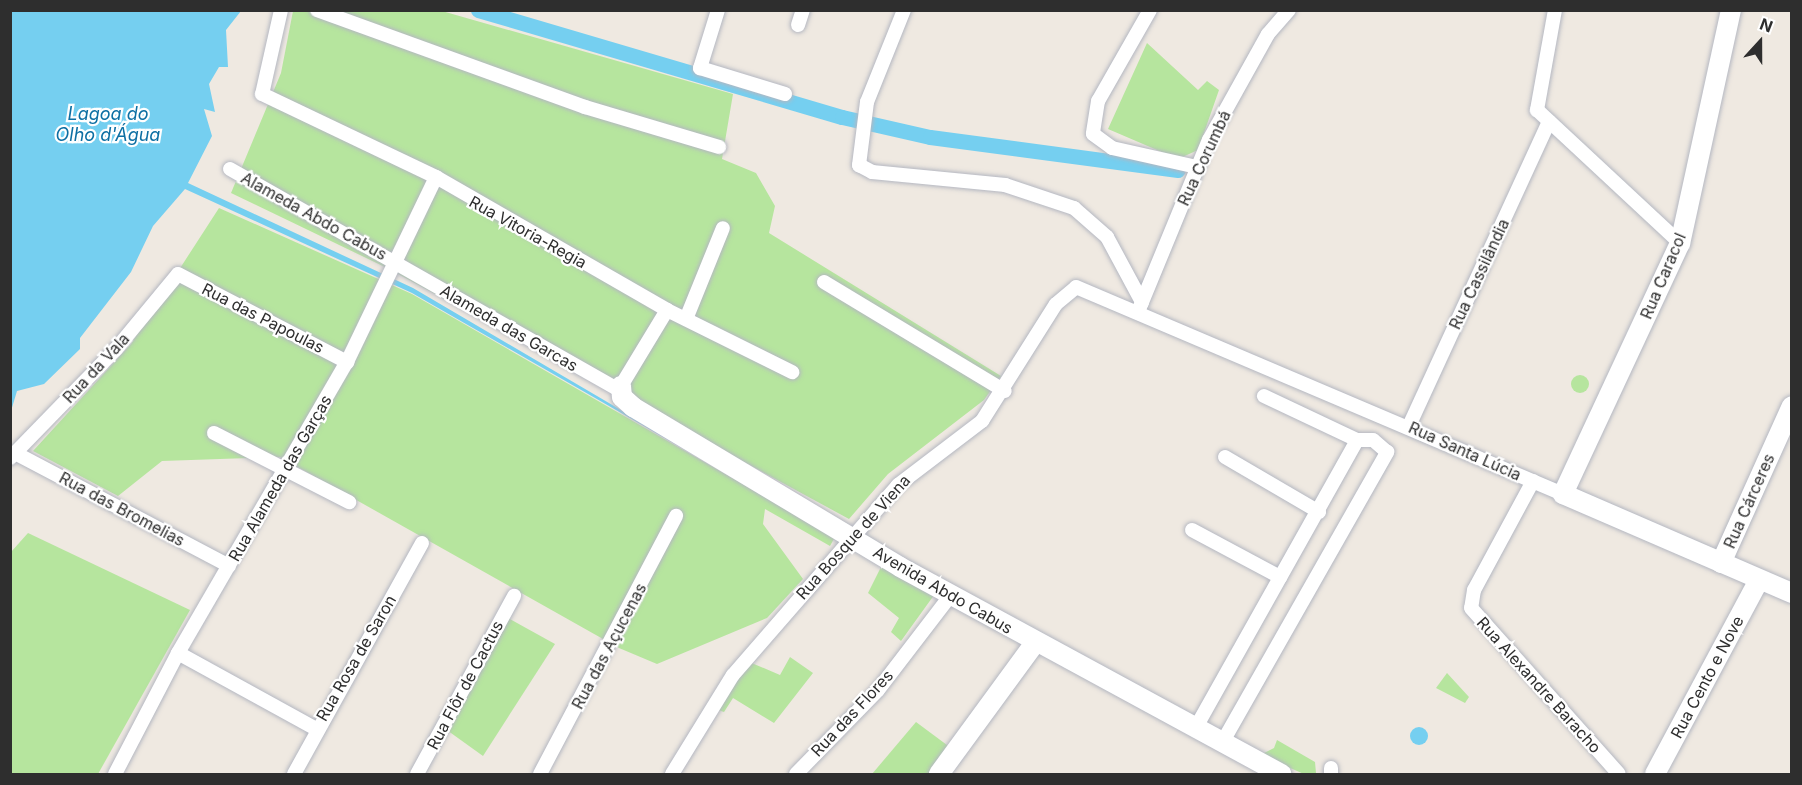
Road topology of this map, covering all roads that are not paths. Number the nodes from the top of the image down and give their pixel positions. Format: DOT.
graph roads {
  1 [pos="281,10"];
  2 [pos="317,10"];
  3 [pos="718,10"];
  4 [pos="803,10"];
  5 [pos="904,10"];
  6 [pos="1150,10"];
  7 [pos="1288,10"];
  8 [pos="1555,10"];
  9 [pos="1731,10"];
  10 [pos="798,25"];
  11 [pos="785,94"];
  12 [pos="1549,122"];
  13 [pos="719,147"];
  14 [pos="1197,167"];
  15 [pos="230,169"];
  16 [pos="436,177"];
  17 [pos="723,228"];
  18 [pos="1680,243"];
  19 [pos="397,266"];
  20 [pos="178,274"];
  21 [pos="824,282"];
  22 [pos="1139,308"];
  23 [pos="667,310"];
  24 [pos="686,319"];
  25 [pos="347,362"];
  26 [pos="792,372"];
  27 [pos="621,388"];
  28 [pos="1005,391"];
  29 [pos="1264,396"];
  30 [pos="1791,406"];
  31 [pos="1409,426"];
  32 [pos="214,433"];
  33 [pos="1357,440"];
  34 [pos="13,455"];
  35 [pos="1225,457"];
  36 [pos="286,469"];
  37 [pos="1533,481"];
  38 [pos="1563,494"];
  39 [pos="349,502"];
  40 [pos="1319,512"];
  41 [pos="676,516"];
  42 [pos="1192,530"];
  43 [pos="850,535"];
  44 [pos="422,543"];
  45 [pos="1721,563"];
  46 [pos="229,566"];
  47 [pos="1280,578"];
  48 [pos="1759,580"];
  49 [pos="1791,593"];
  50 [pos="951,595"];
  51 [pos="514,596"];
  52 [pos="1035,643"];
  53 [pos="178,653"];
  54 [pos="316,729"];
  55 [pos="1196,729"];
  56 [pos="1222,743"];
  57 [pos="115,774"];
  58 [pos="294,774"];
  59 [pos="417,774"];
  60 [pos="540,774"];
  61 [pos="672,774"];
  62 [pos="796,774"];
  63 [pos="939,774"];
  64 [pos="1282,774"];
  65 [pos="1619,774"];
  66 [pos="1655,774"];
  1 -- 16 [label="street, Rua Vitoria-Regia"];
  2 -- 13 [label="street"];
  3 -- 11 [label="street"];
  4 -- 10 [label="street"];
  5 -- 22 [label="street"];
  6 -- 14 [label="street"];
  7 -- 14 [label="street, Rua Corumbá"];
  8 -- 12 [label="street"];
  9 -- 18 [label="street, Rua Caracol"];
  12 -- 18 [label="street"];
  12 -- 31 [label="street, Rua Cassilândia"];
  14 -- 22 [label="street, Rua Corumbá"];
  15 -- 19 [label="street, Alameda Abdo Cabus"];
  16 -- 19 [label="street, Rua Alameda das Garças"];
  16 -- 23 [label="street, Rua Vitoria-Regia"];
  17 -- 24 [label="street"];
  18 -- 38 [label="street, Rua Caracol"];
  19 -- 25 [label="street, Rua Alameda das Garças"];
  19 -- 27 [label="street, Alameda das Garcas"];
  20 -- 25 [label="street, Rua das Papoulas"];
  20 -- 34 [label="street, Rua da Vala"];
  21 -- 28 [label="street"];
  22 -- 28 [label="street, Rua Bosque de Viena"];
  22 -- 31 [label="street, Rua Santa Lúcia"];
  23 -- 24 [label="street, Rua Vitoria-Regia"];
  23 -- 27 [label="street"];
  24 -- 26 [label="street, Rua Vitoria-Regia"];
  25 -- 36 [label="street, Rua Alameda das Garças"];
  27 -- 43 [label="street, Avenida Abdo Cabus"];
  28 -- 43 [label="street, Rua Bosque de Viena"];
  29 -- 33 [label="street"];
  30 -- 45 [label="street, Rua Cárceres"];
  31 -- 37 [label="street, Rua Santa Lúcia"];
  32 -- 36 [label="street"];
  33 -- 40 [label="street"];
  33 -- 56 [label="street"];
  34 -- 46 [label="street, Rua das Bromelias"];
  35 -- 40 [label="street"];
  36 -- 39 [label="street"];
  36 -- 46 [label="street, Rua Alameda das Garças"];
  37 -- 38 [label="street, Rua Santa Lúcia"];
  37 -- 65 [label="street, Rua Alexandre Baracho"];
  38 -- 45 [label="street, Rua Santa Lúcia"];
  40 -- 47 [label="street"];
  41 -- 60 [label="street, Rua das Açucenas"];
  42 -- 47 [label="street"];
  43 -- 50 [label="street, Avenida Abdo Cabus"];
  43 -- 61 [label="street, Rua Bosque de Viena"];
  44 -- 54 [label="street, Rua Rosa de Saron"];
  45 -- 48 [label="street, Rua Santa Lúcia"];
  46 -- 53 [label="street, Rua Alameda das Garças"];
  47 -- 55 [label="street"];
  48 -- 49 [label="street, Rua Santa Lúcia"];
  48 -- 66 [label="street, Rua Cento e Nove"];
  50 -- 52 [label="street, Avenida Abdo Cabus"];
  50 -- 62 [label="street, Rua das Flores"];
  51 -- 59 [label="street, Rua Flôr de Cactus"];
  52 -- 55 [label="street, Avenida Abdo Cabus"];
  52 -- 63 [label="street"];
  53 -- 54 [label="street"];
  53 -- 57 [label="street, Rua Alameda das Garças"];
  54 -- 58 [label="street, Rua Rosa de Saron"];
  55 -- 56 [label="street, Avenida Abdo Cabus"];
  56 -- 64 [label="street, Avenida Abdo Cabus"];
}
